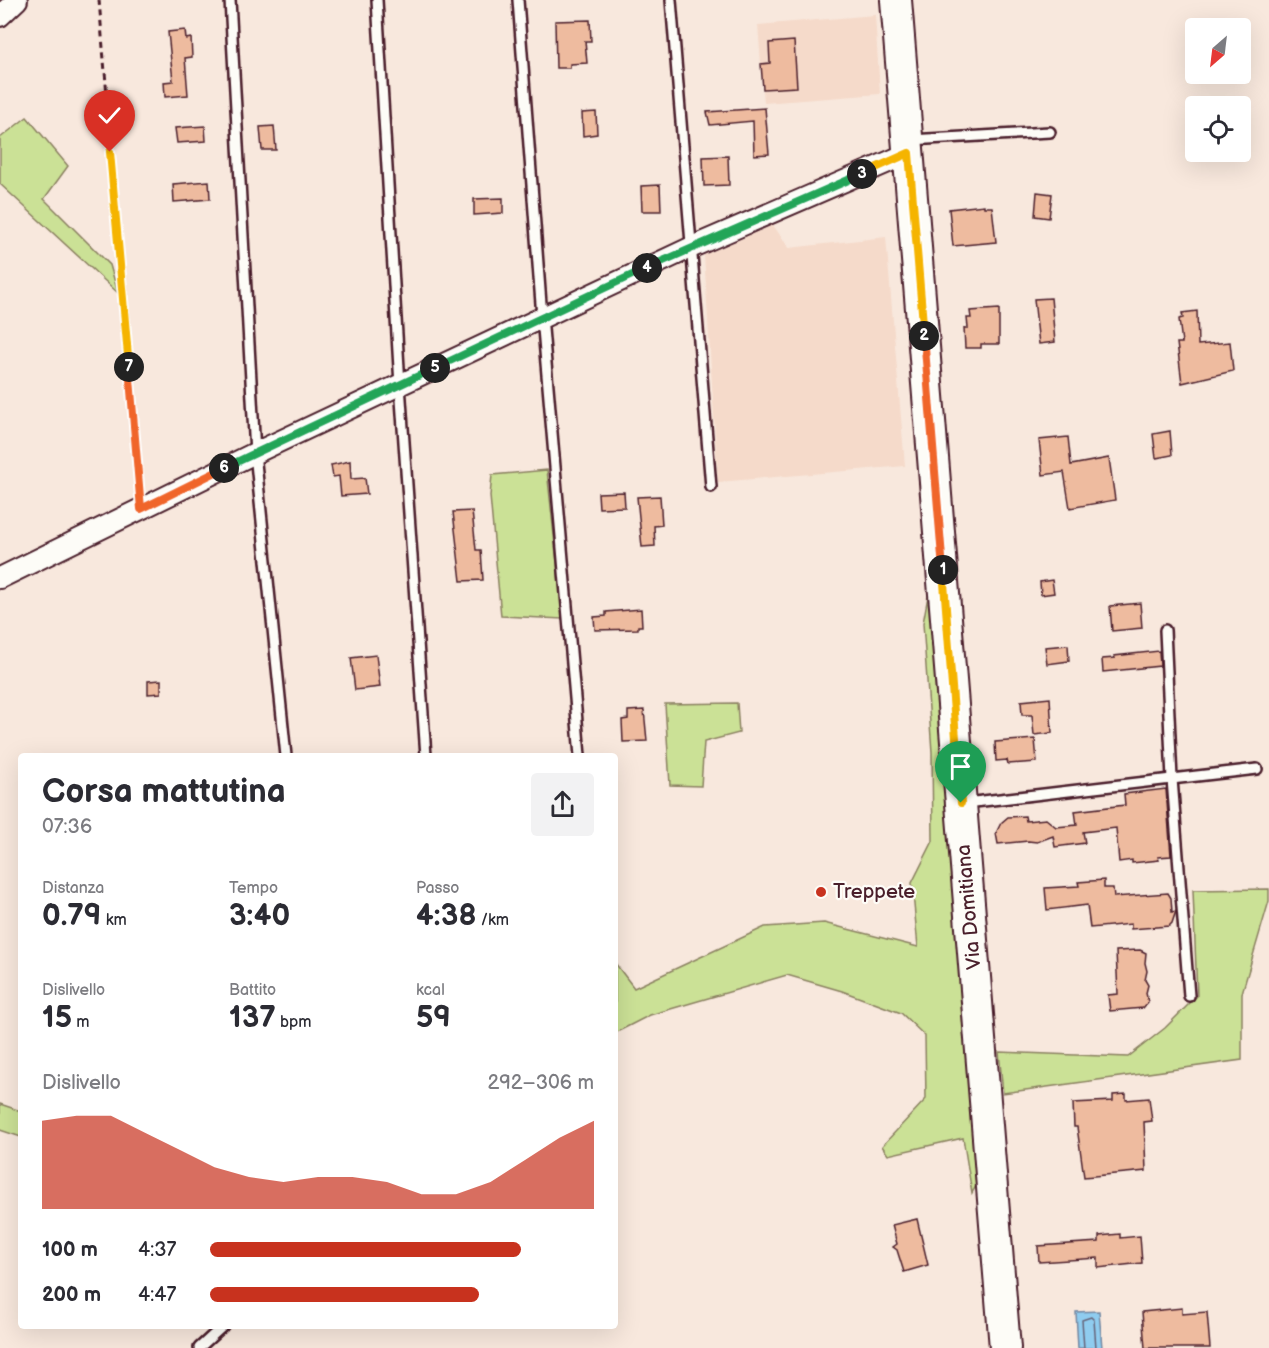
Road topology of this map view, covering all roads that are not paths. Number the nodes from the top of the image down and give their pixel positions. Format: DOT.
graph roads {
  1 [pos="17,0"];
  2 [pos="230,0"];
  3 [pos="377,0"];
  4 [pos="518,0"];
  5 [pos="671,0"];
  6 [pos="896,0"];
  7 [pos="0,15"];
  8 [pos="1050,132"];
  9 [pos="908,147"];
  10 [pos="692,248"];
  11 [pos="542,317"];
  12 [pos="400,385"];
  13 [pos="255,453"];
  14 [pos="711,487"];
  15 [pos="0,578"];
  16 [pos="1165,630"];
  17 [pos="286,753"];
  18 [pos="426,753"];
  19 [pos="580,753"];
  20 [pos="1257,769"];
  21 [pos="1172,779"];
  22 [pos="961,803"];
  23 [pos="1189,996"];
  24 [pos="220,1329"];
  25 [pos="198,1348"];
  26 [pos="1005,1348"];
  1 -- 7 [label="street"];
  2 -- 13 [label="lane"];
  3 -- 12 [label="lane"];
  4 -- 11 [label="lane"];
  5 -- 10 [label="lane"];
  6 -- 9 [label="main road, Via Domitiana"];
  8 -- 9 [label="lane"];
  9 -- 10 [label="street"];
  9 -- 22 [label="main road, Via Domitiana"];
  10 -- 11 [label="street"];
  10 -- 14 [label="lane"];
  11 -- 12 [label="street"];
  11 -- 19 [label="lane"];
  12 -- 13 [label="street"];
  12 -- 18 [label="lane"];
  13 -- 15 [label="street"];
  13 -- 17 [label="lane"];
  16 -- 21 [label="lane"];
  20 -- 21 [label="lane"];
  21 -- 22 [label="lane"];
  21 -- 23 [label="lane"];
  22 -- 26 [label="main road, Via Domitiana"];
  24 -- 25 [label="lane"];
}
